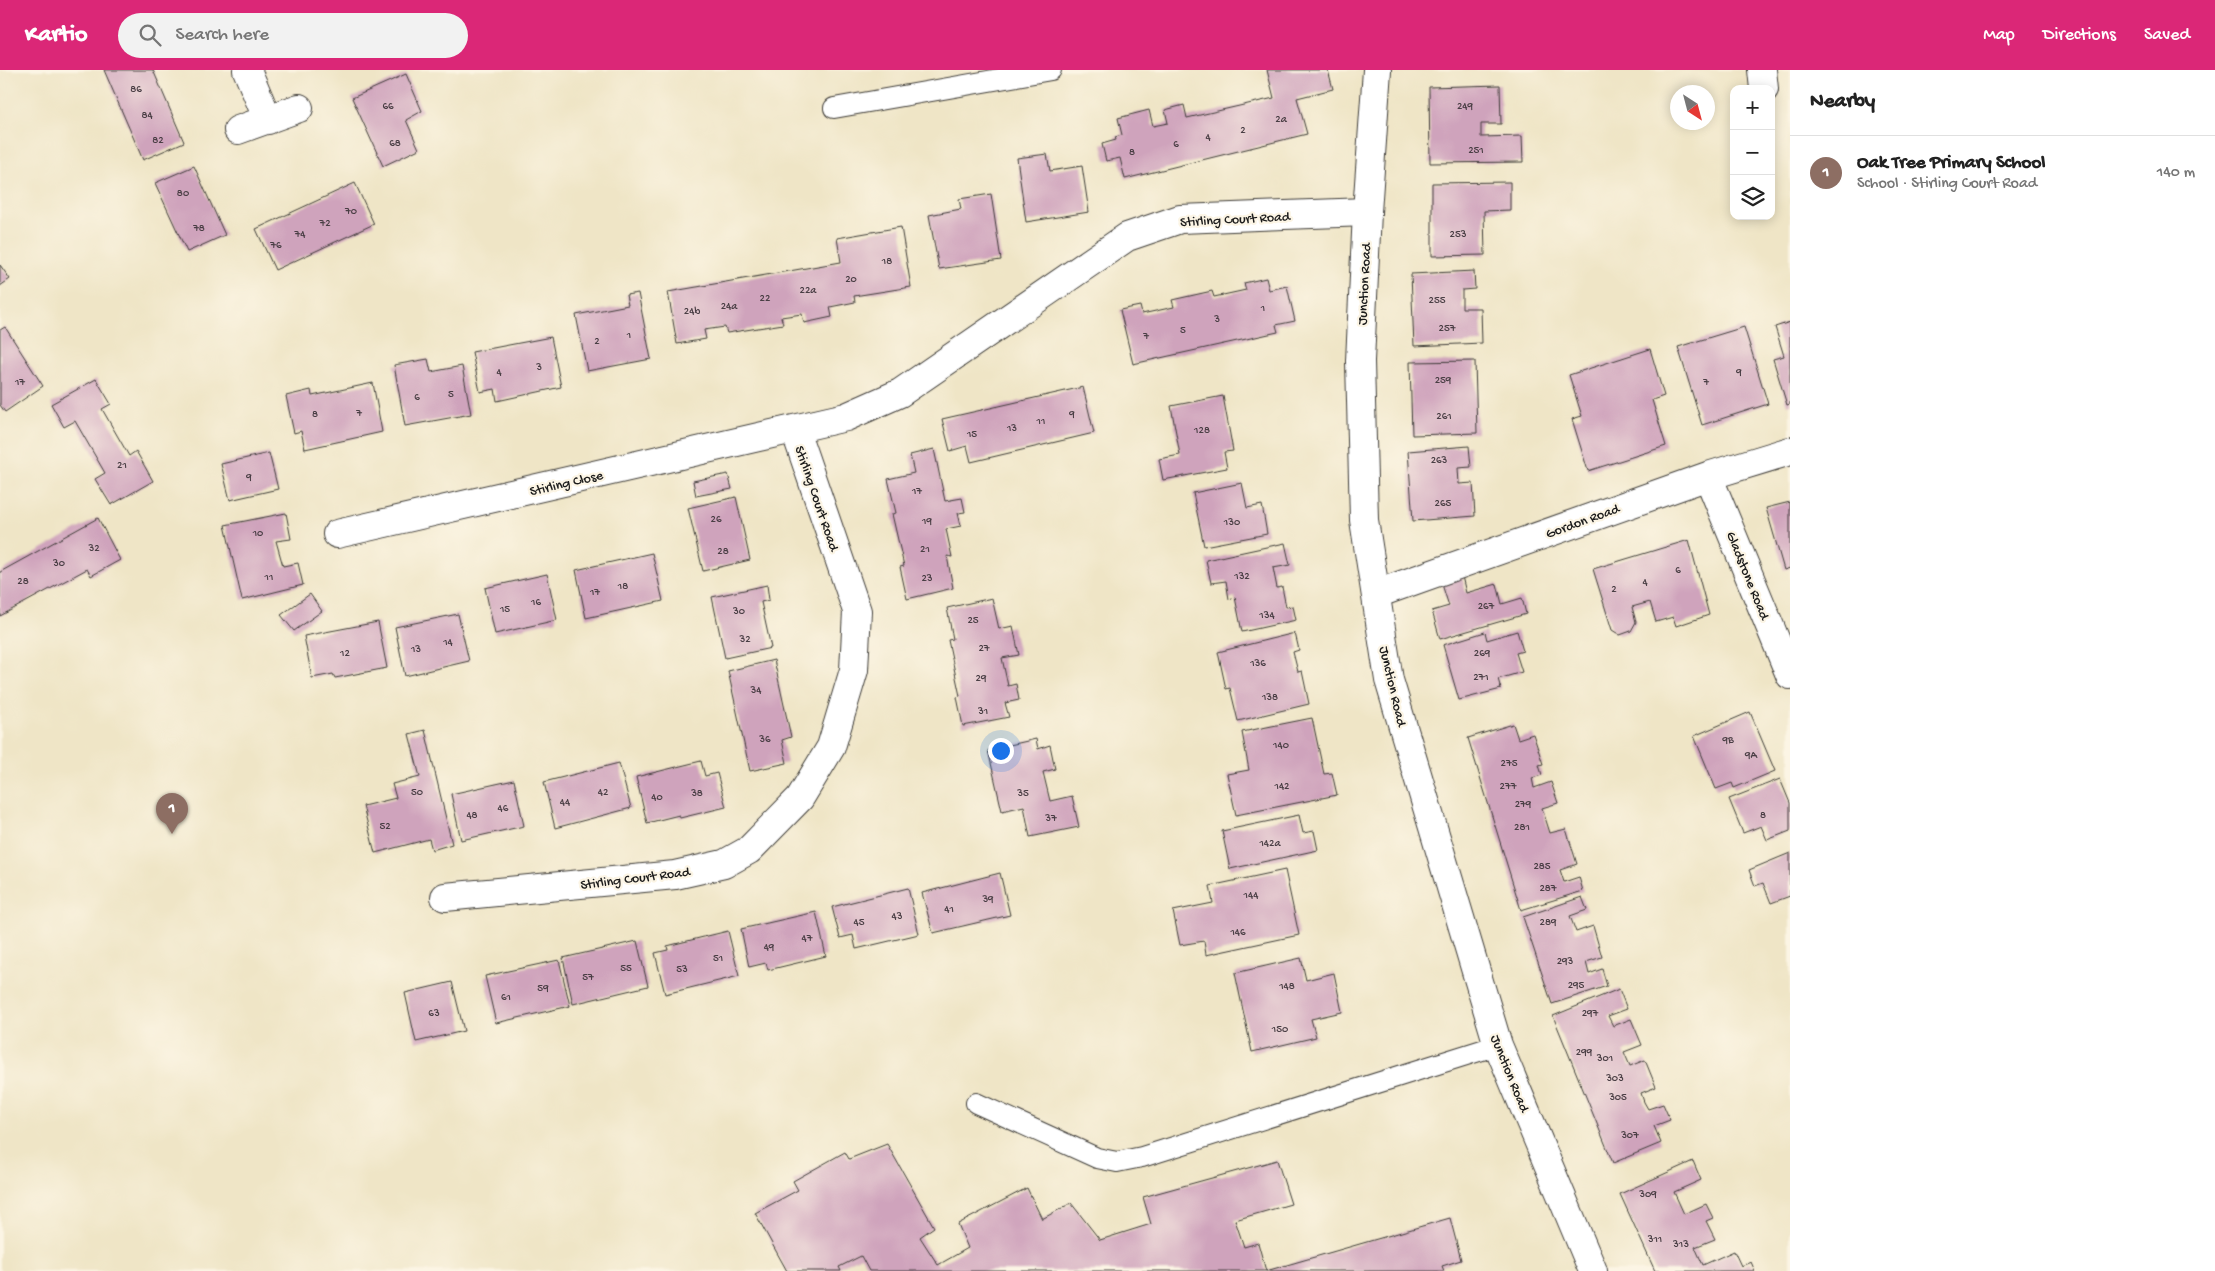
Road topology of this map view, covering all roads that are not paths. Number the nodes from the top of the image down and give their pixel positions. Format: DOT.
graph roads {
  1 [pos="247,70"];
  2 [pos="1051,70"];
  3 [pos="1377,70"];
  4 [pos="1762,70"];
  5 [pos="1764,85"];
  6 [pos="299,108"];
  7 [pos="834,108"];
  8 [pos="268,120"];
  9 [pos="238,130"];
  10 [pos="1367,212"];
  11 [pos="795,430"];
  12 [pos="1790,451"];
  13 [pos="1708,476"];
  14 [pos="337,534"];
  15 [pos="1376,594"];
  16 [pos="1790,675"];
  17 [pos="444,897"];
  18 [pos="1498,1045"];
  19 [pos="976,1103"];
  20 [pos="1593,1271"];
  1 -- 8 [label="street"];
  2 -- 7 [label="lane"];
  3 -- 10 [label="street, Junction Road"];
  4 -- 5 [label="street"];
  6 -- 8 [label="street"];
  8 -- 9 [label="street"];
  10 -- 11 [label="street, Stirling Court Road"];
  10 -- 15 [label="street, Junction Road"];
  11 -- 14 [label="street, Stirling Close"];
  11 -- 17 [label="street, Stirling Court Road"];
  12 -- 13 [label="street, Gordon Road"];
  13 -- 15 [label="street, Gordon Road"];
  13 -- 16 [label="street, Gladstone Road"];
  15 -- 18 [label="street, Junction Road"];
  18 -- 19 [label="lane"];
  18 -- 20 [label="street, Junction Road"];
}
